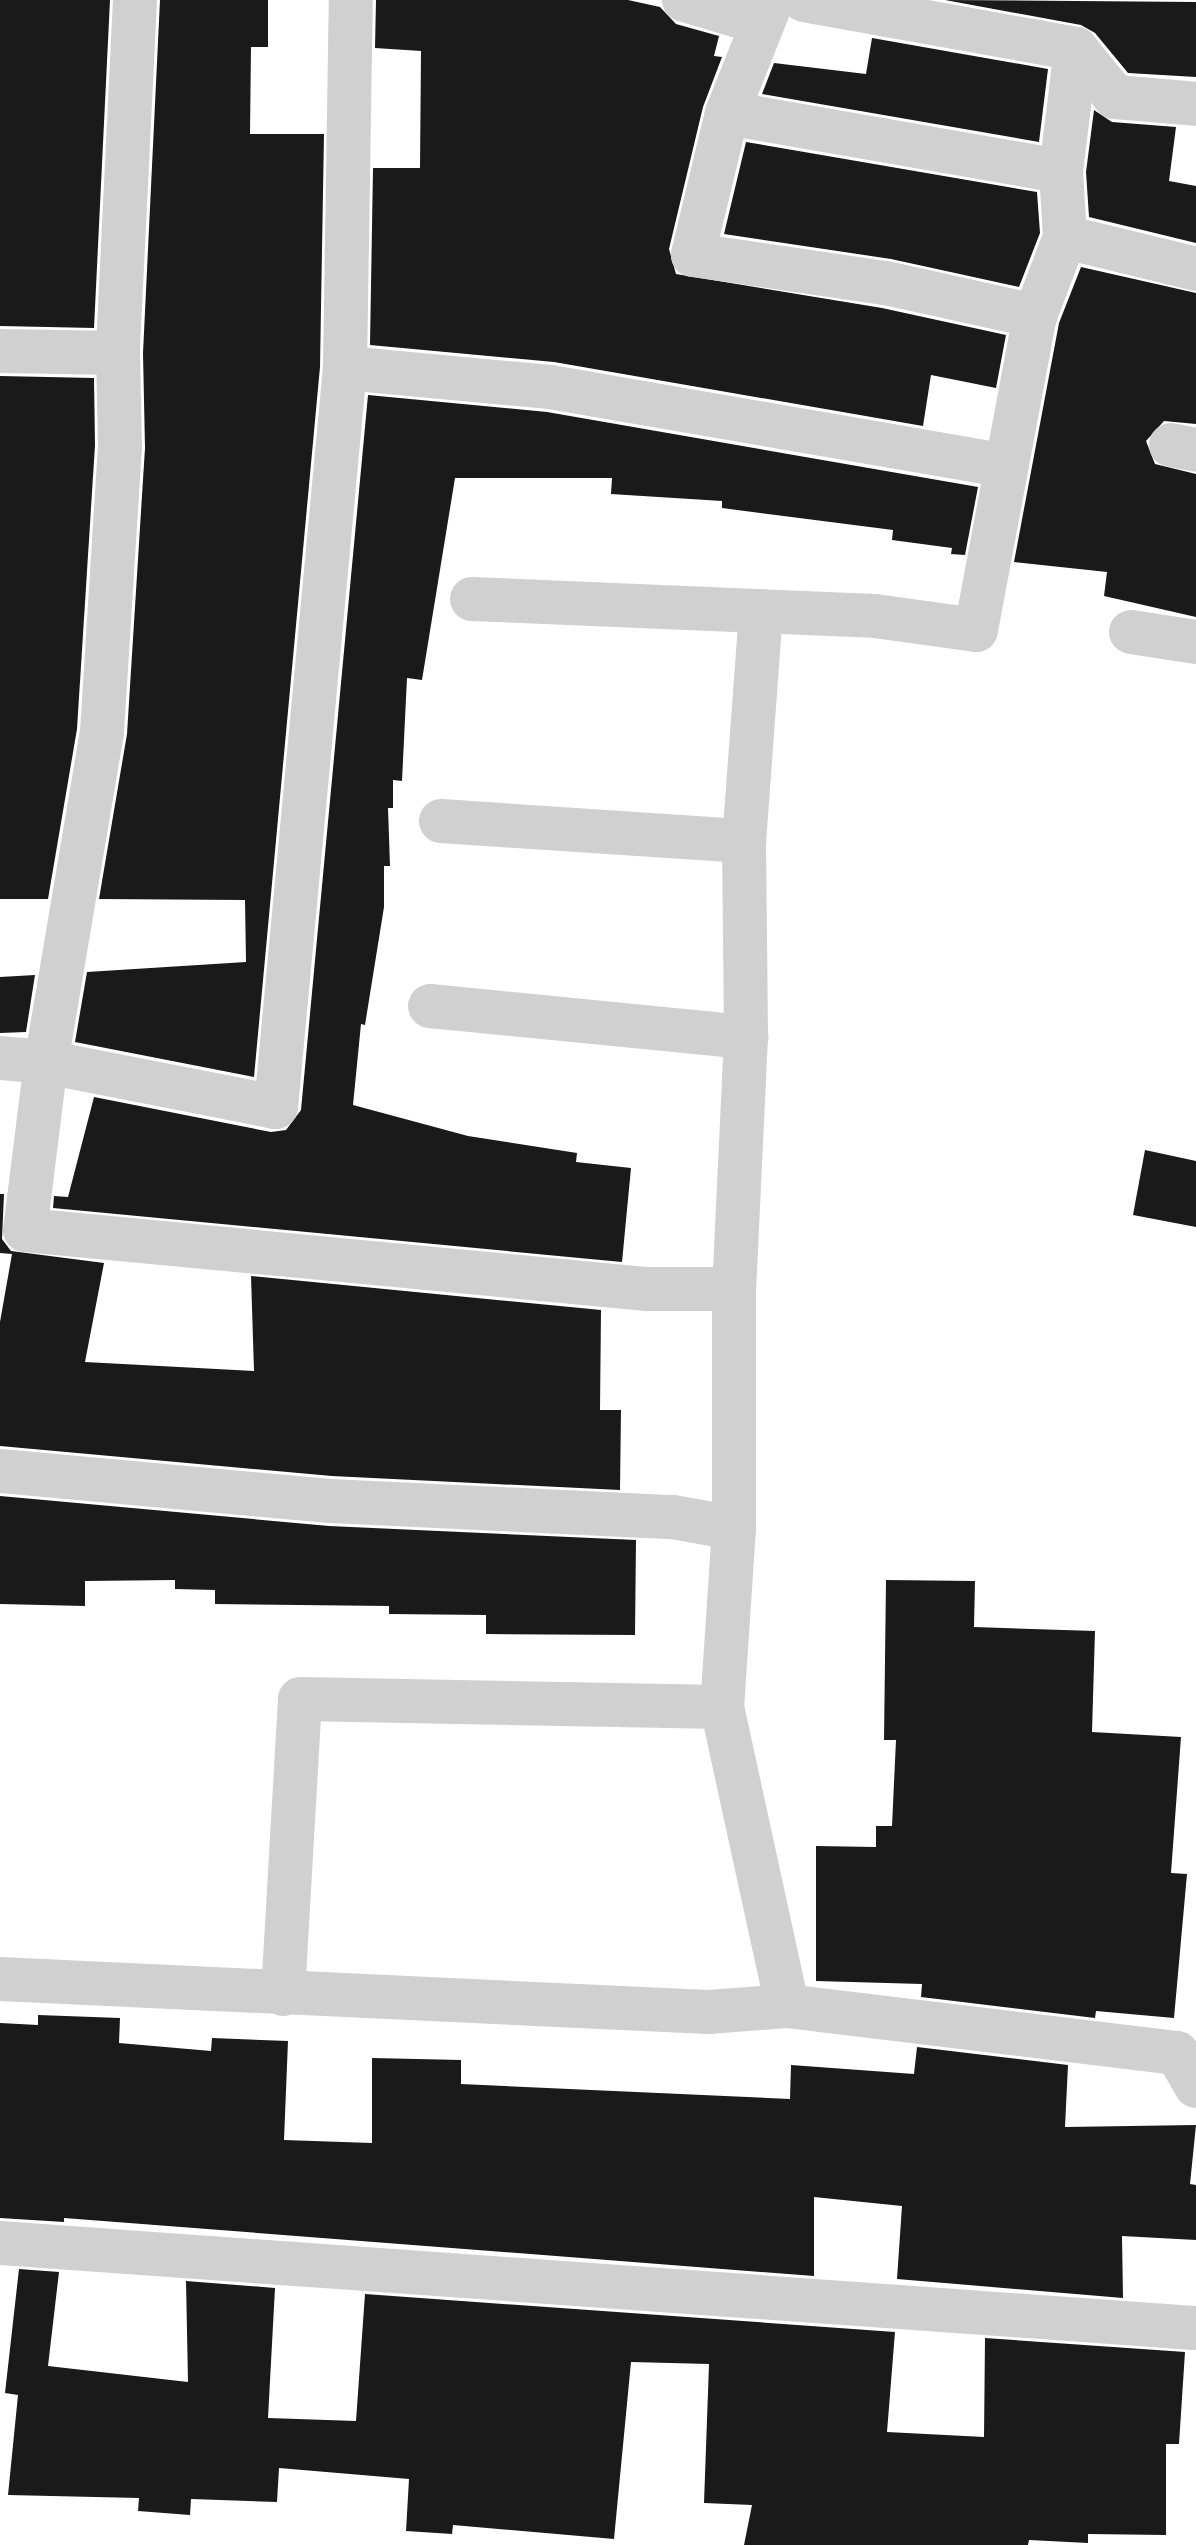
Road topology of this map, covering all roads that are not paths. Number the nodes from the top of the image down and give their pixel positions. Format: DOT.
graph roads {
  1 [pos="135,0"];
  2 [pos="351,0"];
  3 [pos="684,0"];
  4 [pos="763,0"];
  5 [pos="772,0"];
  6 [pos="804,0"];
  7 [pos="1076,49"];
  8 [pos="1196,104"];
  9 [pos="727,113"];
  10 [pos="1061,171"];
  11 [pos="1065,237"];
  12 [pos="1196,269"];
  13 [pos="1035,316"];
  14 [pos="0,351"];
  15 [pos="118,353"];
  16 [pos="345,368"];
  17 [pos="1005,466"];
  18 [pos="472,599"];
  19 [pos="761,611"];
  20 [pos="1131,632"];
  21 [pos="1196,642"];
  22 [pos="441,821"];
  23 [pos="744,841"];
  24 [pos="430,1006"];
  25 [pos="746,1037"];
  26 [pos="0,1058"];
  27 [pos="46,1062"];
  28 [pos="734,1289"];
  29 [pos="0,1471"];
  30 [pos="734,1528"];
  31 [pos="722,1707"];
  32 [pos="0,1979"];
  33 [pos="283,1994"];
  34 [pos="787,2006"];
  35 [pos="1196,2086"];
  36 [pos="0,2243"];
  37 [pos="1194,2328"];
  1 -- 15 [label="street"];
  2 -- 16 [label="street"];
  3 -- 4 [label="street"];
  5 -- 9 [label="street"];
  6 -- 7 [label="street"];
  7 -- 8 [label="street"];
  7 -- 10 [label="street"];
  9 -- 10 [label="street"];
  9 -- 13 [label="street"];
  10 -- 11 [label="street"];
  11 -- 12 [label="street"];
  11 -- 13 [label="street"];
  13 -- 17 [label="street"];
  14 -- 15 [label="street"];
  15 -- 27 [label="street"];
  16 -- 17 [label="street"];
  16 -- 27 [label="street"];
  17 -- 19 [label="street"];
  18 -- 19 [label="street"];
  19 -- 23 [label="street"];
  20 -- 21 [label="street"];
  22 -- 23 [label="street"];
  23 -- 25 [label="street"];
  24 -- 25 [label="street"];
  25 -- 28 [label="street"];
  26 -- 27 [label="street"];
  27 -- 28 [label="street"];
  28 -- 30 [label="street"];
  29 -- 30 [label="street"];
  30 -- 31 [label="street"];
  31 -- 33 [label="street"];
  31 -- 34 [label="street"];
  32 -- 33 [label="street"];
  33 -- 34 [label="street"];
  34 -- 35 [label="street"];
  36 -- 37 [label="street"];
}
